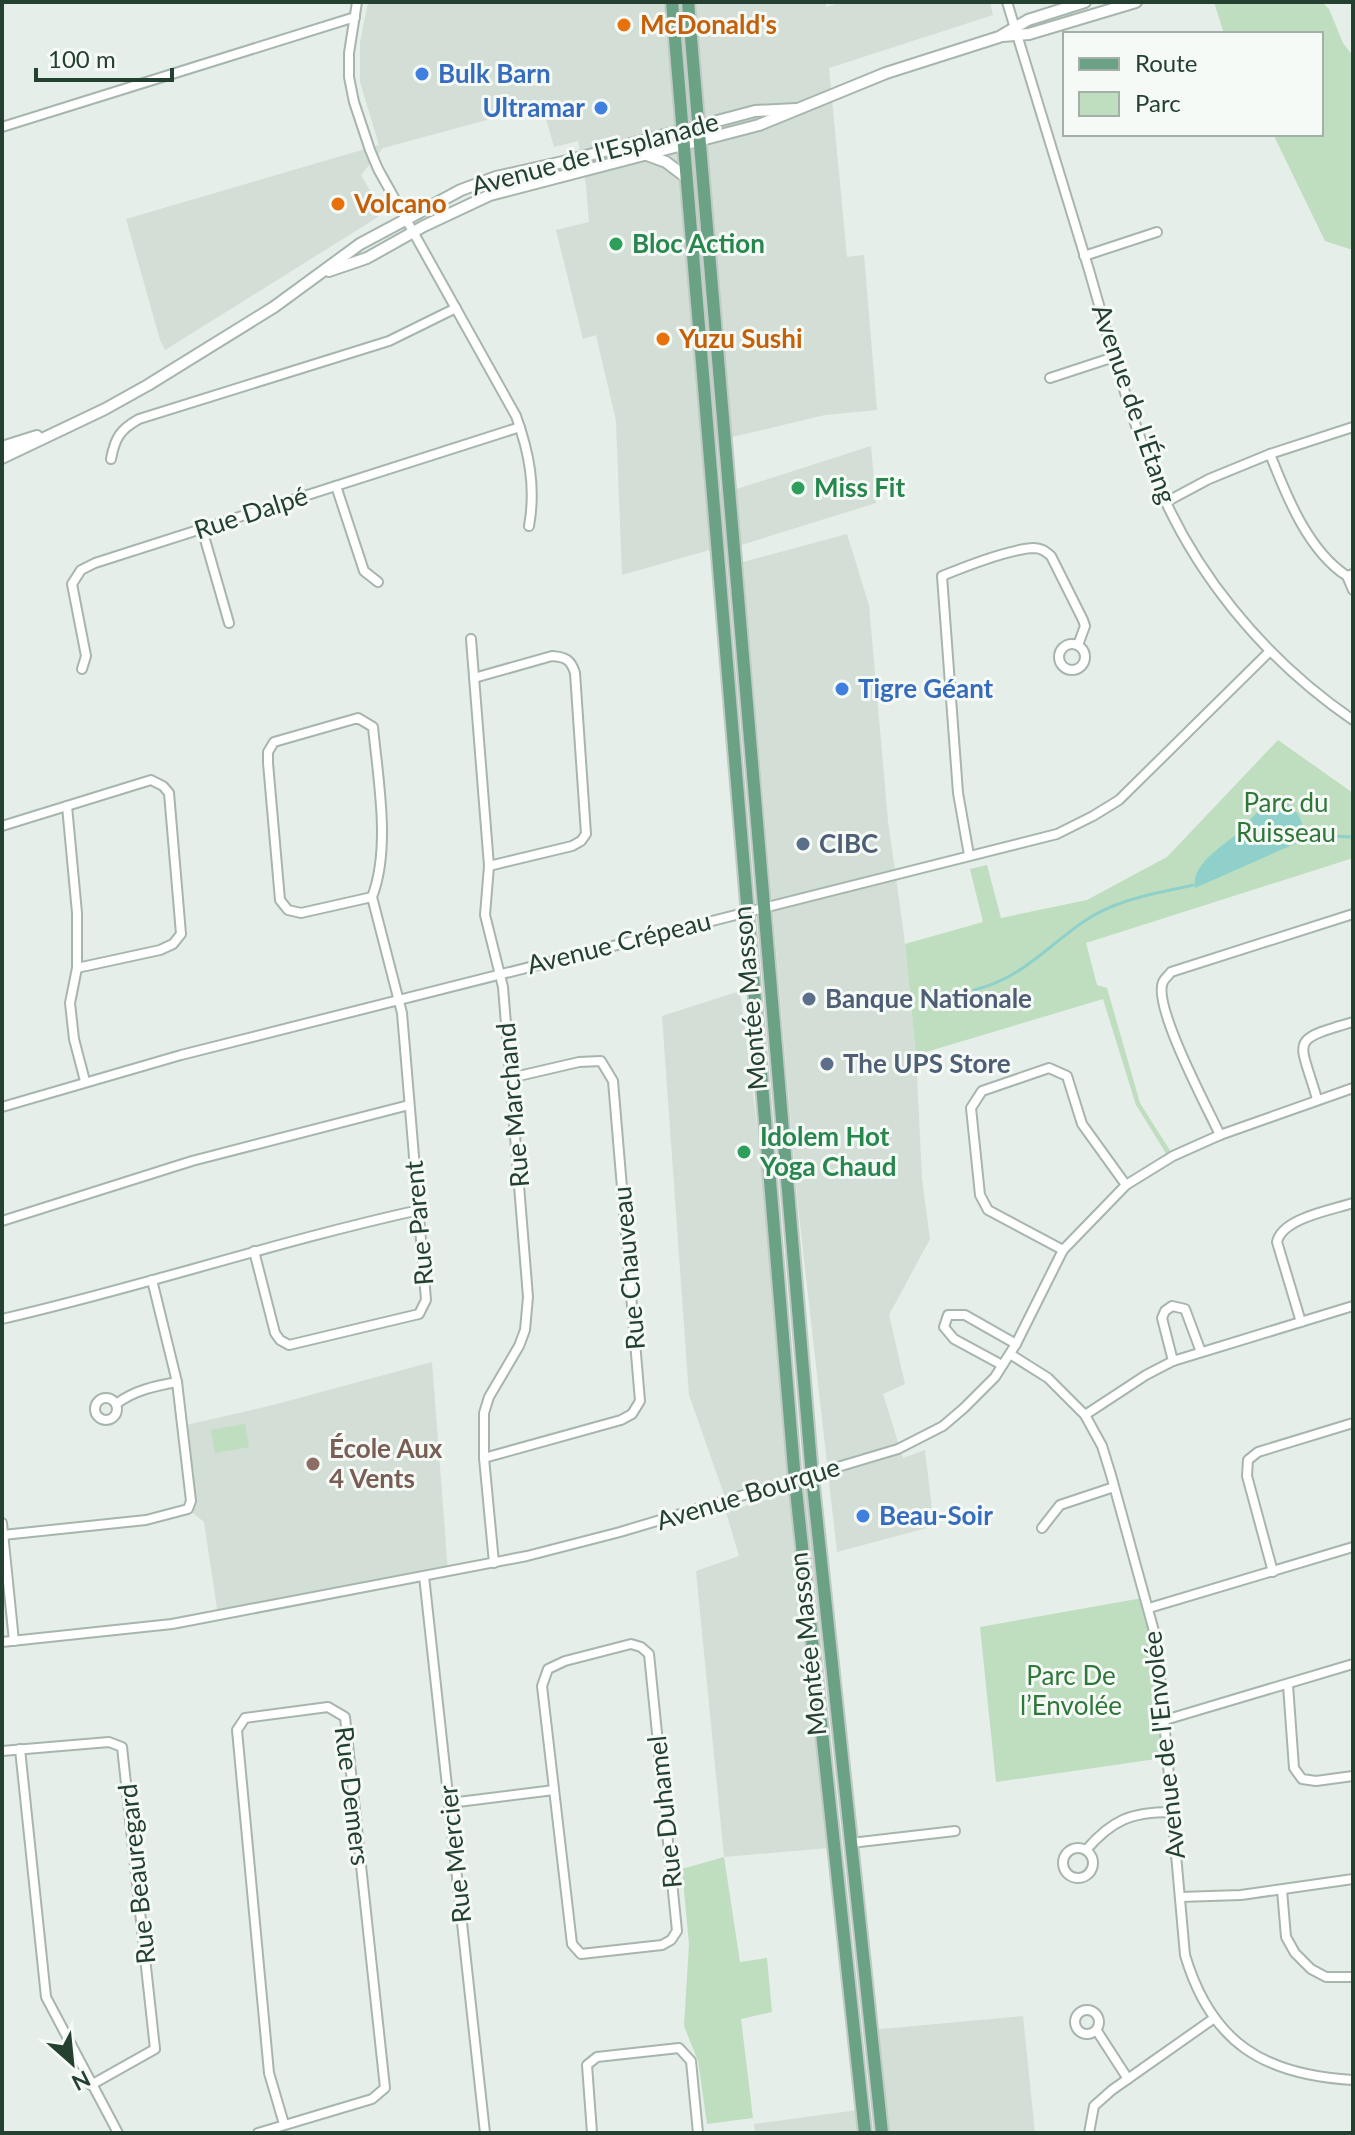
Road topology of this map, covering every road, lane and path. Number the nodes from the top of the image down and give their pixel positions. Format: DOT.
graph roads {
  1 [pos="357,2"];
  2 [pos="672,2"];
  3 [pos="688,2"];
  4 [pos="1007,2"];
  5 [pos="1085,2"];
  6 [pos="1136,2"];
  7 [pos="355,17"];
  8 [pos="1016,32"];
  9 [pos="796,109"];
  10 [pos="699,125"];
  11 [pos="2,127"];
  12 [pos="683,130"];
  13 [pos="700,141"];
  14 [pos="684,145"];
  15 [pos="647,155"];
  16 [pos="687,178"];
  17 [pos="405,218"];
  18 [pos="413,232"];
  19 [pos="1157,232"];
  20 [pos="1084,256"];
  21 [pos="321,274"];
  22 [pos="456,308"];
  23 [pos="1114,357"];
  24 [pos="1050,378"];
  25 [pos="73,424"];
  26 [pos="520,427"];
  27 [pos="1353,427"];
  28 [pos="2,447"];
  29 [pos="1270,454"];
  30 [pos="2,458"];
  31 [pos="111,459"];
  32 [pos="336,486"];
  33 [pos="1166,502"];
  34 [pos="529,526"];
  35 [pos="202,529"];
  36 [pos="1350,575"];
  37 [pos="378,582"];
  38 [pos="1353,590"];
  39 [pos="229,623"];
  40 [pos="471,639"];
  41 [pos="1078,645"];
  42 [pos="1270,651"];
  43 [pos="82,669"];
  44 [pos="474,678"];
  45 [pos="1353,720"];
  46 [pos="67,806"];
  47 [pos="2,826"];
  48 [pos="969,855"];
  49 [pos="489,866"];
  50 [pos="372,897"];
  51 [pos="764,908"];
  52 [pos="748,912"];
  53 [pos="1353,914"];
  54 [pos="77,968"];
  55 [pos="499,973"];
  56 [pos="398,999"];
  57 [pos="1353,1022"];
  58 [pos="510,1078"];
  59 [pos="85,1081"];
  60 [pos="1353,1088"];
  61 [pos="1317,1099"];
  62 [pos="409,1105"];
  63 [pos="2,1107"];
  64 [pos="1220,1135"];
  65 [pos="787,1178"];
  66 [pos="771,1179"];
  67 [pos="1126,1185"];
  68 [pos="1353,1203"];
  69 [pos="419,1210"];
  70 [pos="2,1221"];
  71 [pos="1063,1250"];
  72 [pos="254,1251"];
  73 [pos="152,1280"];
  74 [pos="1353,1306"];
  75 [pos="2,1319"];
  76 [pos="1301,1322"];
  77 [pos="1016,1344"];
  78 [pos="1201,1352"];
  79 [pos="1010,1354"];
  80 [pos="1173,1361"];
  81 [pos="1002,1365"];
  82 [pos="177,1382"];
  83 [pos="116,1404"];
  84 [pos="1085,1415"];
  85 [pos="1353,1423"];
  86 [pos="484,1458"];
  87 [pos="812,1476"];
  88 [pos="795,1481"];
  89 [pos="1114,1487"];
  90 [pos="2,1523"];
  91 [pos="1042,1528"];
  92 [pos="3,1535"];
  93 [pos="1353,1547"];
  94 [pos="494,1563"];
  95 [pos="1273,1572"];
  96 [pos="424,1576"];
  97 [pos="1149,1608"];
  98 [pos="14,1641"];
  99 [pos="2,1642"];
  100 [pos="1353,1664"];
  101 [pos="1288,1685"];
  102 [pos="1165,1720"];
  103 [pos="20,1749"];
  104 [pos="2,1751"];
  105 [pos="1353,1776"];
  106 [pos="554,1790"];
  107 [pos="450,1803"];
  108 [pos="1171,1812"];
  109 [pos="955,1831"];
  110 [pos="851,1843"];
  111 [pos="1086,1850"];
  112 [pos="1353,1879"];
  113 [pos="1282,1890"];
  114 [pos="1180,1897"];
  115 [pos="1353,1977"];
  116 [pos="1213,2019"];
  117 [pos="1097,2031"];
  118 [pos="1128,2079"];
  119 [pos="1353,2080"];
  120 [pos="91,2085"];
  121 [pos="284,2124"];
  122 [pos="118,2133"];
  123 [pos="258,2133"];
  124 [pos="485,2133"];
  125 [pos="592,2133"];
  126 [pos="698,2133"];
  127 [pos="865,2133"];
  128 [pos="882,2133"];
  129 [pos="1089,2133"];
  1 -- 7 [label="street"];
  2 -- 12 [label="main road, Montée Masson"];
  3 -- 10 [label="main road, Montée Masson"];
  4 -- 8 [label="street, Avenue de L'Étang"];
  5 -- 8 [label="street, Avenue de l'Esplanade"];
  6 -- 8 [label="street, Avenue de l'Esplanade"];
  7 -- 11 [label="street"];
  7 -- 17 [label="street"];
  8 -- 9 [label="street, Avenue de l'Esplanade"];
  8 -- 20 [label="street, Avenue de L'Étang"];
  9 -- 10 [label="street, Avenue de l'Esplanade"];
  9 -- 13 [label="street, Avenue de l'Esplanade"];
  10 -- 12 [label="street, Avenue de l'Esplanade"];
  10 -- 13 [label="main road, Montée Masson"];
  12 -- 14 [label="main road, Montée Masson"];
  12 -- 17 [label="street, Avenue de l'Esplanade"];
  13 -- 14 [label="street, Avenue de l'Esplanade"];
  13 -- 51 [label="main road, Montée Masson"];
  14 -- 15 [label="street, Avenue de l'Esplanade"];
  14 -- 16 [label="main road, Montée Masson"];
  15 -- 16 [label="street"];
  15 -- 18 [label="street, Avenue de l'Esplanade"];
  16 -- 52 [label="main road, Montée Masson"];
  17 -- 18 [label="street"];
  17 -- 21 [label="street, Avenue de l'Esplanade"];
  18 -- 21 [label="street, Avenue de l'Esplanade"];
  18 -- 22 [label="street"];
  19 -- 20 [label="street"];
  20 -- 23 [label="street, Avenue de L'Étang"];
  21 -- 25 [label="street, Avenue de l'Esplanade"];
  22 -- 26 [label="street"];
  22 -- 31 [label="street"];
  23 -- 24 [label="street"];
  23 -- 33 [label="street, Avenue de L'Étang"];
  25 -- 28 [label="street, Avenue de l'Esplanade"];
  25 -- 30 [label="street, Avenue de l'Esplanade"];
  26 -- 32 [label="street, Rue Dalpé"];
  26 -- 34 [label="street"];
  27 -- 29 [label="street"];
  29 -- 33 [label="street"];
  29 -- 36 [label="street"];
  32 -- 35 [label="street, Rue Dalpé"];
  32 -- 37 [label="street"];
  33 -- 42 [label="street, Avenue de L'Étang"];
  35 -- 39 [label="street"];
  35 -- 43 [label="street, Rue Dalpé"];
  36 -- 38 [label="street"];
  40 -- 44 [label="street, Rue Marchand"];
  41 -- 48 [label="street"];
  42 -- 45 [label="street, Avenue de L'Étang"];
  42 -- 48 [label="street, Avenue Crépeau"];
  44 -- 49 [label="street, Rue Marchand"];
  44 -- 49 [label="street"];
  46 -- 47 [label="street"];
  46 -- 54 [label="street"];
  46 -- 54 [label="street"];
  48 -- 51 [label="street, Avenue Crépeau"];
  49 -- 55 [label="street, Rue Marchand"];
  50 -- 50 [label="street, Rue Parent"];
  50 -- 56 [label="street, Rue Parent"];
  51 -- 52 [label="street, Avenue Crépeau"];
  51 -- 65 [label="main road, Montée Masson"];
  52 -- 55 [label="street, Avenue Crépeau"];
  52 -- 66 [label="main road, Montée Masson"];
  53 -- 64 [label="street"];
  54 -- 59 [label="street"];
  55 -- 56 [label="street, Avenue Crépeau"];
  55 -- 58 [label="street, Rue Marchand"];
  56 -- 59 [label="street, Avenue Crépeau"];
  56 -- 62 [label="street, Rue Parent"];
  57 -- 61 [label="street"];
  58 -- 86 [label="street, Rue Marchand"];
  58 -- 86 [label="street, Rue Chauveau"];
  59 -- 63 [label="street, Avenue Crépeau"];
  60 -- 61 [label="street, Avenue Bourque"];
  61 -- 64 [label="street, Avenue Bourque"];
  62 -- 69 [label="street, Rue Parent"];
  62 -- 70 [label="street"];
  64 -- 67 [label="street, Avenue Bourque"];
  65 -- 66 [label="main road"];
  65 -- 87 [label="main road, Montée Masson"];
  66 -- 88 [label="main road, Montée Masson"];
  67 -- 71 [label="street, Avenue Bourque"];
  67 -- 71 [label="street"];
  68 -- 76 [label="street"];
  69 -- 72 [label="street"];
  69 -- 72 [label="street, Rue Parent"];
  71 -- 77 [label="street, Avenue Bourque"];
  72 -- 73 [label="street"];
  73 -- 75 [label="street"];
  73 -- 82 [label="street"];
  74 -- 76 [label="street"];
  76 -- 78 [label="street"];
  77 -- 79 [label="street, Avenue Bourque"];
  77 -- 81 [label="street"];
  78 -- 80 [label="street"];
  78 -- 80 [label="street"];
  79 -- 81 [label="street, Avenue Bourque"];
  79 -- 84 [label="street, Avenue de l'Envolée"];
  80 -- 84 [label="street"];
  81 -- 87 [label="street, Avenue Bourque"];
  82 -- 83 [label="street"];
  82 -- 92 [label="street"];
  84 -- 89 [label="street, Avenue de l'Envolée"];
  85 -- 95 [label="street"];
  86 -- 94 [label="street, Rue Marchand"];
  87 -- 88 [label="street, Avenue Bourque"];
  87 -- 110 [label="main road, Montée Masson"];
  88 -- 94 [label="street, Avenue Bourque"];
  88 -- 127 [label="main road, Montée Masson"];
  89 -- 91 [label="street"];
  89 -- 97 [label="street, Avenue de l'Envolée"];
  90 -- 92 [label="street"];
  92 -- 98 [label="street"];
  93 -- 95 [label="street"];
  94 -- 96 [label="street, Avenue Bourque"];
  95 -- 97 [label="street"];
  96 -- 98 [label="street, Avenue Bourque"];
  96 -- 107 [label="street, Rue Mercier"];
  97 -- 102 [label="street, Avenue de l'Envolée"];
  98 -- 99 [label="street, Avenue Bourque"];
  100 -- 101 [label="street"];
  101 -- 102 [label="street"];
  101 -- 105 [label="street"];
  102 -- 108 [label="street, Avenue de l'Envolée"];
  103 -- 104 [label="street, Rue Beauregard"];
  103 -- 120 [label="street"];
  103 -- 120 [label="street, Rue Beauregard"];
  106 -- 106 [label="street, Rue Duhamel"];
  106 -- 107 [label="street"];
  107 -- 124 [label="street, Rue Mercier"];
  108 -- 111 [label="street"];
  108 -- 114 [label="street, Avenue de l'Envolée"];
  109 -- 110 [label="street"];
  110 -- 128 [label="main road, Montée Masson"];
  112 -- 113 [label="street"];
  113 -- 114 [label="street"];
  113 -- 115 [label="street"];
  114 -- 116 [label="street, Avenue de l'Envolée"];
  116 -- 118 [label="street"];
  116 -- 119 [label="street, Avenue de l'Envolée"];
  117 -- 118 [label="street"];
  118 -- 129 [label="street"];
  120 -- 122 [label="street"];
  121 -- 121 [label="street, Rue Demers"];
  121 -- 123 [label="street, Rue Demers"];
  125 -- 126 [label="street"];
}
